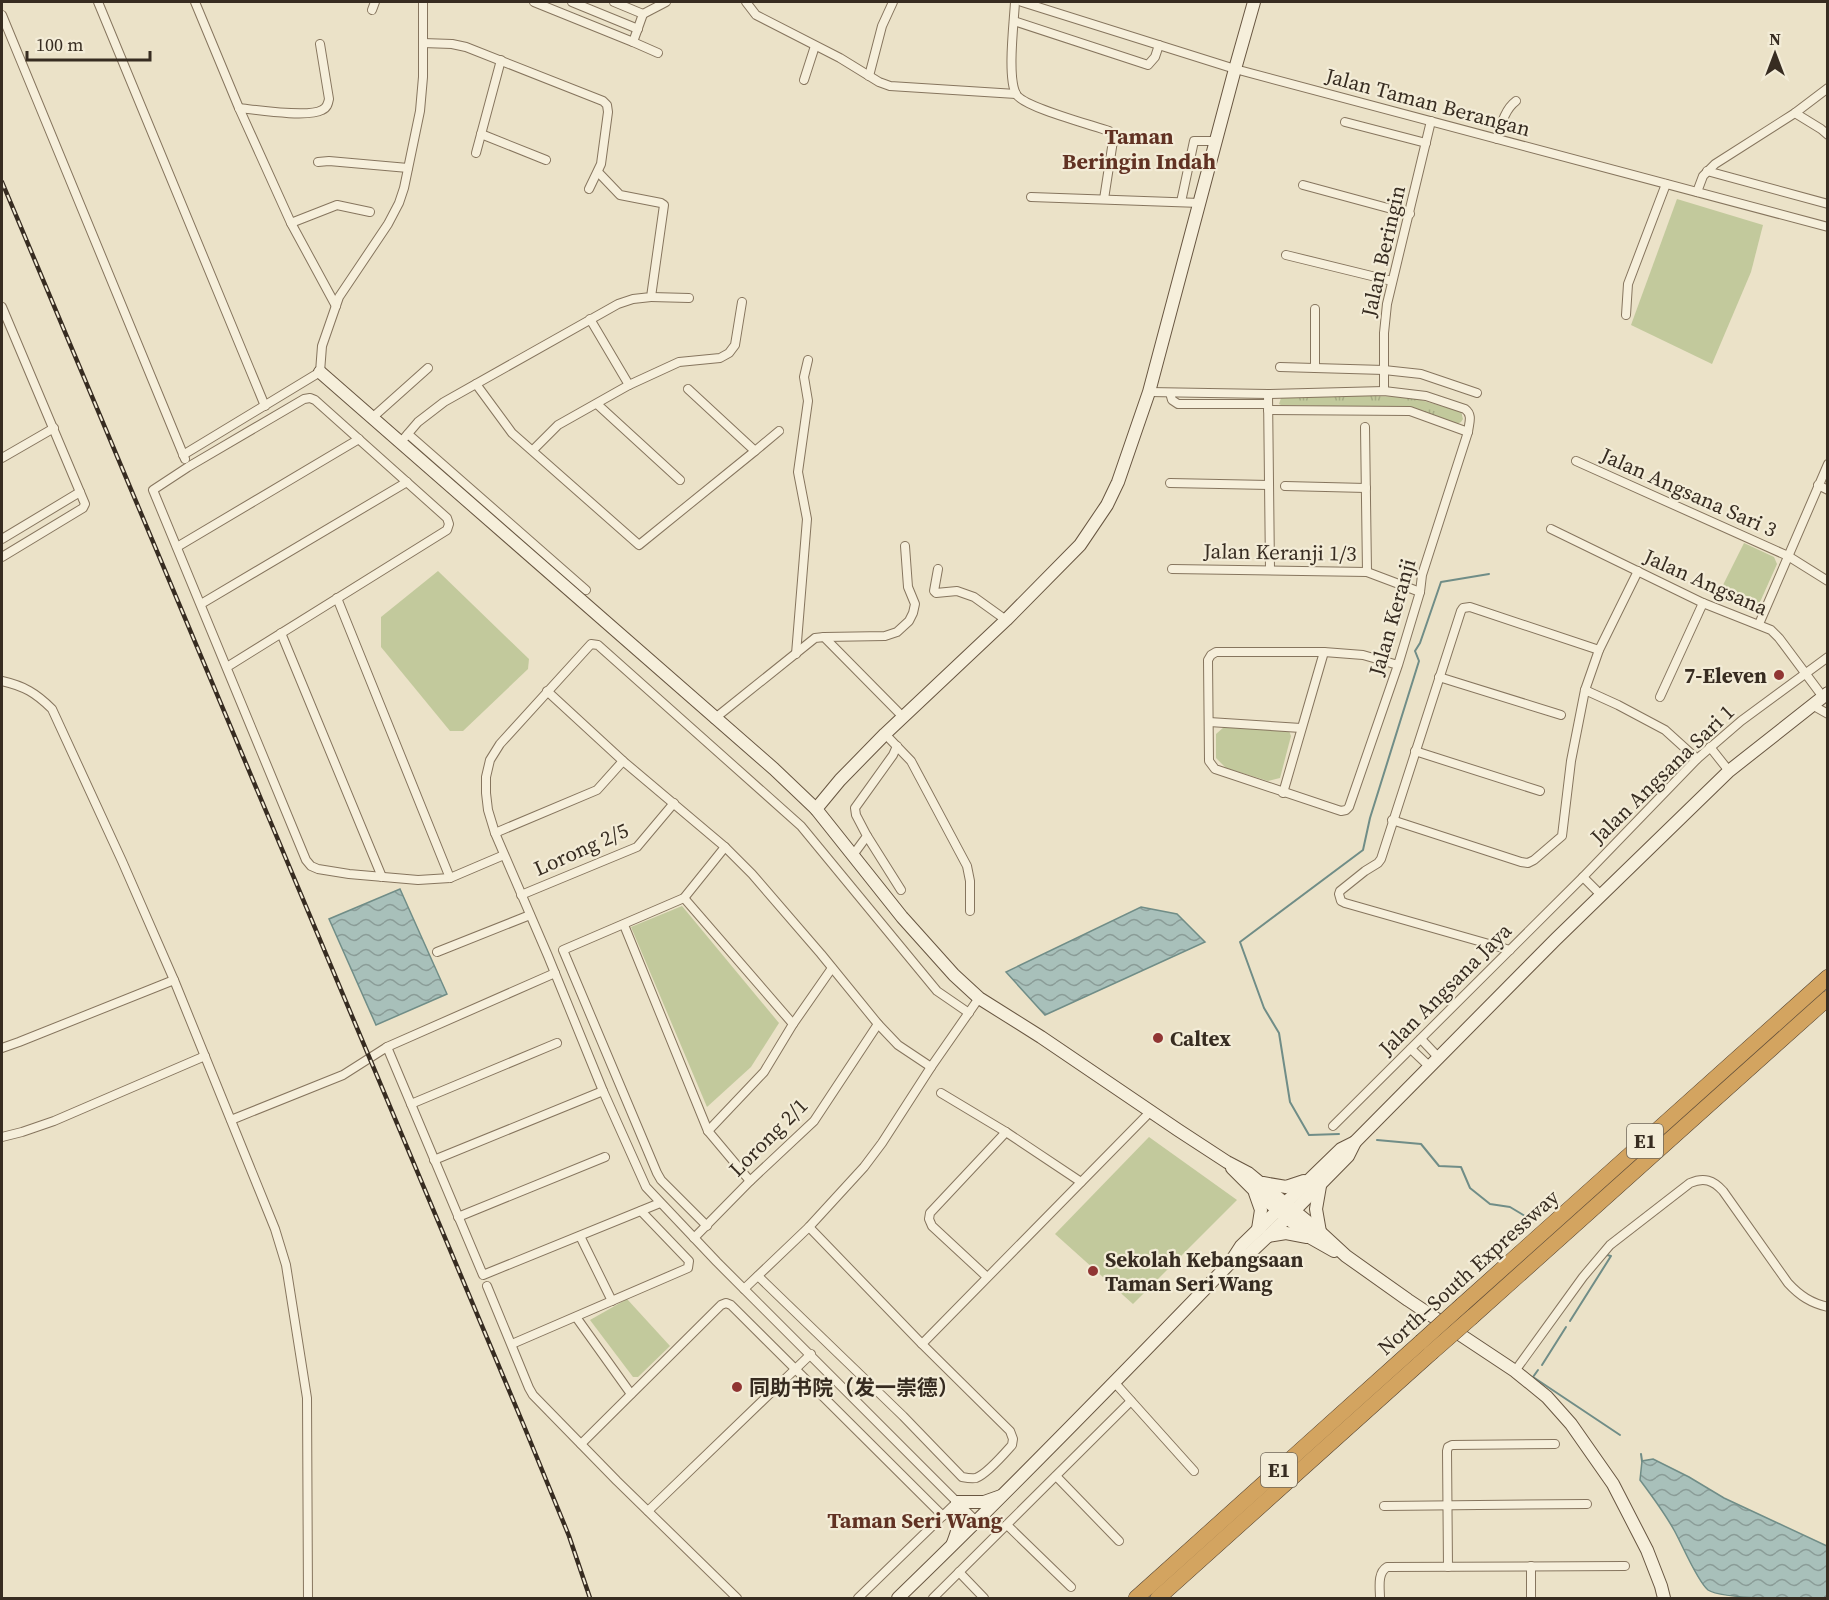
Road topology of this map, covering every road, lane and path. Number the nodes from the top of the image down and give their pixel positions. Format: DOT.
graph roads {
  1 [pos="98,2"];
  2 [pos="195,2"];
  3 [pos="423,2"];
  4 [pos="534,2"];
  5 [pos="572,2"];
  6 [pos="614,2"];
  7 [pos="666,2"];
  8 [pos="893,2"];
  9 [pos="1015,2"];
  10 [pos="1022,2"];
  11 [pos="1254,2"];
  12 [pos="749,3"];
  13 [pos="643,14"];
  14 [pos="2,15"];
  15 [pos="1014,21"];
  16 [pos="638,29"];
  17 [pos="633,42"];
  18 [pos="423,43"];
  19 [pos="320,44"];
  20 [pos="1159,45"];
  21 [pos="815,46"];
  22 [pos="658,53"];
  23 [pos="501,60"];
  24 [pos="1234,69"];
  25 [pos="869,76"];
  26 [pos="804,80"];
  27 [pos="1827,88"];
  28 [pos="1016,94"];
  29 [pos="1516,101"];
  30 [pos="239,108"];
  31 [pos="1795,113"];
  32 [pos="1431,120"];
  33 [pos="1345,122"];
  34 [pos="481,134"];
  35 [pos="1827,135"];
  36 [pos="1497,139"];
  37 [pos="1216,141"];
  38 [pos="1426,143"];
  39 [pos="476,153"];
  40 [pos="546,160"];
  41 [pos="318,162"];
  42 [pos="408,168"];
  43 [pos="1707,171"];
  44 [pos="598,172"];
  45 [pos="1666,184"];
  46 [pos="1303,185"];
  47 [pos="588,189"];
  48 [pos="1697,192"];
  49 [pos="1030,197"];
  50 [pos="1104,199"];
  51 [pos="1181,202"];
  52 [pos="1200,203"];
  53 [pos="1827,204"];
  54 [pos="370,212"];
  55 [pos="1410,214"];
  56 [pos="291,223"];
  57 [pos="1827,227"];
  58 [pos="1286,255"];
  59 [pos="1392,281"];
  60 [pos="651,297"];
  61 [pos="689,298"];
  62 [pos="742,302"];
  63 [pos="336,306"];
  64 [pos="2,307"];
  65 [pos="1316,309"];
  66 [pos="1626,315"];
  67 [pos="590,319"];
  68 [pos="808,360"];
  69 [pos="1281,367"];
  70 [pos="428,368"];
  71 [pos="1315,368"];
  72 [pos="1384,370"];
  73 [pos="320,372"];
  74 [pos="476,384"];
  75 [pos="629,385"];
  76 [pos="688,389"];
  77 [pos="1384,391"];
  78 [pos="1149,392"];
  79 [pos="1170,393"];
  80 [pos="1477,393"];
  81 [pos="1268,394"];
  82 [pos="597,404"];
  83 [pos="265,406"];
  84 [pos="1268,407"];
  85 [pos="372,418"];
  86 [pos="54,428"];
  87 [pos="1365,428"];
  88 [pos="779,431"];
  89 [pos="1468,432"];
  90 [pos="404,438"];
  91 [pos="359,439"];
  92 [pos="532,450"];
  93 [pos="755,451"];
  94 [pos="183,455"];
  95 [pos="2,458"];
  96 [pos="1576,461"];
  97 [pos="1827,464"];
  98 [pos="188,467"];
  99 [pos="680,480"];
  100 [pos="407,482"];
  101 [pos="1170,483"];
  102 [pos="1269,485"];
  103 [pos="1818,485"];
  104 [pos="1285,486"];
  105 [pos="1366,488"];
  106 [pos="1827,490"];
  107 [pos="80,492"];
  108 [pos="1551,529"];
  109 [pos="2,539"];
  110 [pos="905,546"];
  111 [pos="177,547"];
  112 [pos="1788,556"];
  113 [pos="2,557"];
  114 [pos="938,569"];
  115 [pos="1172,569"];
  116 [pos="1269,570"];
  117 [pos="1638,571"];
  118 [pos="1367,572"];
  119 [pos="1827,581"];
  120 [pos="586,590"];
  121 [pos="1420,592"];
  122 [pos="337,598"];
  123 [pos="1703,603"];
  124 [pos="201,604"];
  125 [pos="1006,620"];
  126 [pos="1759,624"];
  127 [pos="281,633"];
  128 [pos="824,637"];
  129 [pos="1599,650"];
  130 [pos="1324,652"];
  131 [pos="796,654"];
  132 [pos="1827,657"];
  133 [pos="1398,665"];
  134 [pos="227,667"];
  135 [pos="1806,673"];
  136 [pos="1439,677"];
  137 [pos="2,681"];
  138 [pos="1585,690"];
  139 [pos="547,691"];
  140 [pos="1825,695"];
  141 [pos="1660,698"];
  142 [pos="1812,705"];
  143 [pos="1827,714"];
  144 [pos="1561,715"];
  145 [pos="904,718"];
  146 [pos="714,719"];
  147 [pos="1209,722"];
  148 [pos="1302,728"];
  149 [pos="885,734"];
  150 [pos="897,746"];
  151 [pos="1710,747"];
  152 [pos="1415,751"];
  153 [pos="1697,759"];
  154 [pos="623,761"];
  155 [pos="1729,771"];
  156 [pos="1540,791"];
  157 [pos="1282,793"];
  158 [pos="674,803"];
  159 [pos="816,809"];
  160 [pos="1392,820"];
  161 [pos="495,833"];
  162 [pos="867,836"];
  163 [pos="725,847"];
  164 [pos="504,855"];
  165 [pos="853,855"];
  166 [pos="382,878"];
  167 [pos="450,878"];
  168 [pos="1583,878"];
  169 [pos="901,890"];
  170 [pos="521,895"];
  171 [pos="1601,895"];
  172 [pos="684,898"];
  173 [pos="970,911"];
  174 [pos="530,915"];
  175 [pos="624,925"];
  176 [pos="1510,950"];
  177 [pos="437,952"];
  178 [pos="832,968"];
  179 [pos="555,973"];
  180 [pos="1827,977"];
  181 [pos="174,980"];
  182 [pos="979,998"];
  183 [pos="1827,998"];
  184 [pos="969,1013"];
  185 [pos="793,1024"];
  186 [pos="878,1024"];
  187 [pos="1421,1039"];
  188 [pos="556,1043"];
  189 [pos="387,1047"];
  190 [pos="2,1048"];
  191 [pos="1411,1049"];
  192 [pos="205,1056"];
  193 [pos="1439,1058"];
  194 [pos="931,1066"];
  195 [pos="1430,1067"];
  196 [pos="603,1091"];
  197 [pos="941,1093"];
  198 [pos="411,1104"];
  199 [pos="1150,1112"];
  200 [pos="231,1120"];
  201 [pos="1333,1126"];
  202 [pos="708,1131"];
  203 [pos="1006,1132"];
  204 [pos="2,1137"];
  205 [pos="605,1157"];
  206 [pos="434,1160"];
  207 [pos="750,1181"];
  208 [pos="1316,1181"];
  209 [pos="1081,1182"];
  210 [pos="1256,1186"];
  211 [pos="660,1203"];
  212 [pos="1286,1210"];
  213 [pos="640,1211"];
  214 [pos="458,1217"];
  215 [pos="707,1226"];
  216 [pos="808,1227"];
  217 [pos="1262,1233"];
  218 [pos="1316,1235"];
  219 [pos="580,1236"];
  220 [pos="694,1238"];
  221 [pos="758,1276"];
  222 [pos="987,1277"];
  223 [pos="487,1286"];
  224 [pos="744,1289"];
  225 [pos="612,1301"];
  226 [pos="1827,1307"];
  227 [pos="1467,1311"];
  228 [pos="576,1317"];
  229 [pos="512,1344"];
  230 [pos="922,1344"];
  231 [pos="1426,1347"];
  232 [pos="811,1354"];
  233 [pos="795,1370"];
  234 [pos="1515,1371"];
  235 [pos="1115,1383"];
  236 [pos="631,1394"];
  237 [pos="1131,1401"];
  238 [pos="581,1444"];
  239 [pos="1555,1444"];
  240 [pos="1194,1471"];
  241 [pos="1056,1476"];
  242 [pos="1002,1496"];
  243 [pos="957,1502"];
  244 [pos="1587,1504"];
  245 [pos="1447,1505"];
  246 [pos="1384,1506"];
  247 [pos="648,1511"];
  248 [pos="943,1516"];
  249 [pos="977,1522"];
  250 [pos="1007,1525"];
  251 [pos="1119,1541"];
  252 [pos="952,1546"];
  253 [pos="1531,1566"];
  254 [pos="1625,1566"];
  255 [pos="1448,1567"];
  256 [pos="959,1572"];
  257 [pos="1071,1587"];
  258 [pos="308,1599"];
  259 [pos="736,1599"];
  260 [pos="858,1599"];
  261 [pos="898,1599"];
  262 [pos="933,1599"];
  263 [pos="984,1599"];
  264 [pos="1136,1599"];
  265 [pos="1158,1599"];
  266 [pos="1380,1599"];
  267 [pos="1531,1599"];
  268 [pos="1664,1599"];
  1 -- 83 [label="street"];
  2 -- 30 [label="street"];
  3 -- 18 [label="street"];
  4 -- 17 [label="street"];
  5 -- 16 [label="street"];
  6 -- 13 [label="street"];
  7 -- 13 [label="street"];
  8 -- 25 [label="street"];
  9 -- 15 [label="street"];
  10 -- 20 [label="street, Jalan Taman Berangan"];
  11 -- 24 [label="street"];
  12 -- 21 [label="street"];
  13 -- 16 [label="street"];
  14 -- 94 [label="street"];
  15 -- 20 [label="street"];
  15 -- 28 [label="street"];
  16 -- 17 [label="street"];
  17 -- 22 [label="street"];
  18 -- 23 [label="street"];
  18 -- 42 [label="street"];
  19 -- 30 [label="street"];
  20 -- 24 [label="street, Jalan Taman Berangan"];
  21 -- 25 [label="street"];
  21 -- 26 [label="street"];
  23 -- 34 [label="street"];
  23 -- 44 [label="street"];
  24 -- 32 [label="street, Jalan Taman Berangan"];
  24 -- 37 [label="street"];
  25 -- 28 [label="street"];
  27 -- 31 [label="street"];
  28 -- 50 [label="street"];
  29 -- 36 [label="street"];
  30 -- 56 [label="street"];
  31 -- 35 [label="street"];
  31 -- 43 [label="street"];
  32 -- 36 [label="street, Jalan Taman Berangan"];
  32 -- 38 [label="street, Jalan Beringin"];
  33 -- 38 [label="street"];
  34 -- 39 [label="street"];
  34 -- 40 [label="street"];
  36 -- 45 [label="street, Jalan Taman Berangan"];
  37 -- 51 [label="street"];
  37 -- 52 [label="street"];
  38 -- 55 [label="street, Jalan Beringin"];
  41 -- 42 [label="street"];
  42 -- 63 [label="street"];
  43 -- 48 [label="street"];
  43 -- 53 [label="street"];
  44 -- 47 [label="street"];
  44 -- 60 [label="street"];
  45 -- 48 [label="street, Jalan Taman Berangan"];
  45 -- 66 [label="street"];
  46 -- 55 [label="street"];
  48 -- 57 [label="street, Jalan Taman Berangan"];
  49 -- 50 [label="street"];
  50 -- 51 [label="street"];
  51 -- 52 [label="street"];
  52 -- 78 [label="street"];
  54 -- 56 [label="street"];
  55 -- 59 [label="street, Jalan Beringin"];
  56 -- 63 [label="street"];
  58 -- 59 [label="street"];
  59 -- 72 [label="street, Jalan Beringin"];
  60 -- 61 [label="street"];
  60 -- 67 [label="street"];
  62 -- 75 [label="street"];
  63 -- 73 [label="street"];
  64 -- 86 [label="street"];
  65 -- 71 [label="street"];
  67 -- 74 [label="street"];
  67 -- 75 [label="street"];
  68 -- 131 [label="street"];
  69 -- 71 [label="street"];
  70 -- 85 [label="street"];
  71 -- 72 [label="street"];
  72 -- 77 [label="street, Jalan Beringin"];
  72 -- 80 [label="street"];
  73 -- 83 [label="street"];
  73 -- 85 [label="street"];
  74 -- 90 [label="street"];
  74 -- 92 [label="street"];
  75 -- 82 [label="street"];
  76 -- 93 [label="street"];
  77 -- 81 [label="street"];
  77 -- 89 [label="street, Jalan Keranji"];
  78 -- 79 [label="street"];
  78 -- 125 [label="street"];
  79 -- 81 [label="street"];
  79 -- 84 [label="street"];
  81 -- 84 [label="street"];
  82 -- 92 [label="street"];
  82 -- 99 [label="street"];
  83 -- 94 [label="street"];
  84 -- 89 [label="street"];
  84 -- 102 [label="street"];
  85 -- 90 [label="street"];
  86 -- 95 [label="street"];
  86 -- 107 [label="street"];
  87 -- 105 [label="street"];
  88 -- 93 [label="street"];
  89 -- 121 [label="street, Jalan Keranji"];
  90 -- 120 [label="street"];
  90 -- 146 [label="street"];
  91 -- 98 [label="street"];
  91 -- 100 [label="street"];
  91 -- 111 [label="street"];
  92 -- 93 [label="street"];
  94 -- 98 [label="street"];
  96 -- 112 [label="street, Jalan Angsana Sari 3"];
  97 -- 103 [label="street"];
  98 -- 111 [label="street"];
  100 -- 122 [label="street"];
  100 -- 124 [label="street"];
  101 -- 102 [label="street"];
  102 -- 116 [label="street"];
  103 -- 106 [label="street"];
  103 -- 112 [label="street"];
  104 -- 105 [label="street"];
  105 -- 118 [label="street"];
  107 -- 109 [label="street"];
  107 -- 113 [label="street"];
  108 -- 117 [label="street, Jalan Angsana"];
  110 -- 128 [label="street"];
  111 -- 124 [label="street"];
  112 -- 119 [label="street, Jalan Angsana Sari 3"];
  112 -- 126 [label="street"];
  114 -- 125 [label="street"];
  115 -- 116 [label="street, Jalan Keranji 1/3"];
  116 -- 118 [label="street, Jalan Keranji 1/3"];
  117 -- 123 [label="street, Jalan Angsana"];
  117 -- 129 [label="street"];
  118 -- 121 [label="street, Jalan Keranji 1/3"];
  121 -- 133 [label="street, Jalan Keranji"];
  122 -- 127 [label="street"];
  122 -- 167 [label="street"];
  123 -- 126 [label="street, Jalan Angsana"];
  123 -- 141 [label="street"];
  124 -- 134 [label="street"];
  125 -- 145 [label="street"];
  126 -- 135 [label="street, Jalan Angsana"];
  127 -- 134 [label="street"];
  127 -- 166 [label="street"];
  128 -- 131 [label="street"];
  128 -- 145 [label="street"];
  129 -- 136 [label="street"];
  129 -- 138 [label="street"];
  130 -- 133 [label="street"];
  130 -- 147 [label="street"];
  130 -- 148 [label="street"];
  131 -- 146 [label="street"];
  132 -- 135 [label="street, Jalan Angsana Sari 1"];
  133 -- 157 [label="street, Jalan Keranji"];
  134 -- 166 [label="street"];
  135 -- 140 [label="street, Jalan Angsana"];
  135 -- 151 [label="street, Jalan Angsana Sari 1"];
  136 -- 144 [label="street"];
  136 -- 152 [label="street"];
  137 -- 181 [label="street"];
  138 -- 153 [label="street"];
  138 -- 160 [label="street"];
  139 -- 154 [label="street"];
  139 -- 161 [label="street"];
  139 -- 184 [label="street"];
  140 -- 142 [label="street"];
  142 -- 143 [label="street"];
  142 -- 155 [label="street"];
  145 -- 149 [label="street"];
  146 -- 159 [label="street"];
  147 -- 148 [label="street"];
  147 -- 157 [label="street"];
  148 -- 157 [label="street"];
  149 -- 150 [label="street"];
  149 -- 159 [label="street"];
  150 -- 162 [label="street"];
  150 -- 173 [label="street"];
  151 -- 153 [label="street, Jalan Angsana Sari 1"];
  151 -- 155 [label="street"];
  152 -- 156 [label="street"];
  152 -- 160 [label="street"];
  153 -- 168 [label="street, Jalan Angsana Sari 1"];
  154 -- 158 [label="street"];
  154 -- 161 [label="street"];
  155 -- 171 [label="street"];
  158 -- 163 [label="street"];
  158 -- 170 [label="street, Lorong 2/5"];
  159 -- 165 [label="street"];
  160 -- 176 [label="street"];
  161 -- 164 [label="street"];
  162 -- 165 [label="street"];
  162 -- 169 [label="street"];
  163 -- 172 [label="street"];
  163 -- 178 [label="street"];
  164 -- 167 [label="street"];
  164 -- 170 [label="street"];
  165 -- 182 [label="street"];
  166 -- 167 [label="street"];
  168 -- 171 [label="street"];
  168 -- 176 [label="street, Jalan Angsana Jaya"];
  170 -- 174 [label="street"];
  171 -- 193 [label="street"];
  172 -- 175 [label="street"];
  172 -- 185 [label="street"];
  174 -- 177 [label="street"];
  174 -- 179 [label="street"];
  175 -- 202 [label="street"];
  175 -- 215 [label="street"];
  176 -- 187 [label="street, Jalan Angsana Jaya"];
  178 -- 185 [label="street"];
  178 -- 186 [label="street"];
  179 -- 189 [label="street"];
  179 -- 196 [label="street"];
  180 -- 227 [label="highway, North–South Expressway / E1"];
  181 -- 190 [label="street"];
  181 -- 192 [label="street"];
  182 -- 184 [label="street"];
  182 -- 199 [label="street"];
  183 -- 227 [label="highway, North–South Expressway / E1"];
  184 -- 194 [label="street"];
  185 -- 202 [label="street"];
  186 -- 194 [label="street"];
  186 -- 207 [label="street, Lorong 2/1"];
  187 -- 191 [label="street, Jalan Angsana Jaya"];
  187 -- 193 [label="street"];
  188 -- 198 [label="street"];
  189 -- 198 [label="street"];
  189 -- 200 [label="street"];
  191 -- 195 [label="street"];
  191 -- 201 [label="street, Jalan Angsana Jaya"];
  192 -- 200 [label="street"];
  192 -- 204 [label="street"];
  193 -- 195 [label="street"];
  194 -- 216 [label="street"];
  195 -- 208 [label="street"];
  196 -- 206 [label="street"];
  196 -- 211 [label="street"];
  197 -- 203 [label="street"];
  198 -- 206 [label="street"];
  199 -- 209 [label="street"];
  199 -- 210 [label="street"];
  200 -- 258 [label="street"];
  202 -- 207 [label="street"];
  203 -- 209 [label="street"];
  203 -- 222 [label="street"];
  205 -- 214 [label="street"];
  206 -- 214 [label="street"];
  207 -- 215 [label="street, Lorong 2/1"];
  208 -- 210 [label="street"];
  208 -- 212 [label="street"];
  208 -- 218 [label="street"];
  209 -- 222 [label="street"];
  210 -- 212 [label="street"];
  210 -- 217 [label="street"];
  211 -- 213 [label="street"];
  211 -- 220 [label="street"];
  212 -- 217 [label="street"];
  212 -- 218 [label="street"];
  213 -- 219 [label="street"];
  213 -- 225 [label="street"];
  214 -- 219 [label="street"];
  215 -- 220 [label="street, Lorong 2/1"];
  216 -- 221 [label="street"];
  216 -- 230 [label="street"];
  217 -- 218 [label="street"];
  217 -- 235 [label="street"];
  218 -- 234 [label="street"];
  219 -- 225 [label="street"];
  220 -- 224 [label="street"];
  221 -- 224 [label="street"];
  221 -- 230 [label="street"];
  222 -- 230 [label="street"];
  223 -- 229 [label="street"];
  224 -- 232 [label="street"];
  225 -- 228 [label="street"];
  226 -- 234 [label="street"];
  227 -- 231 [label="highway, North–South Expressway / E1, bridge"];
  228 -- 229 [label="street"];
  228 -- 236 [label="street"];
  229 -- 238 [label="street"];
  231 -- 264 [label="highway, North–South Expressway / E1"];
  231 -- 265 [label="highway, North–South Expressway / E1"];
  232 -- 233 [label="street"];
  232 -- 243 [label="street"];
  233 -- 236 [label="street"];
  233 -- 247 [label="street"];
  233 -- 248 [label="street"];
  234 -- 268 [label="street"];
  235 -- 237 [label="street"];
  235 -- 242 [label="street"];
  236 -- 238 [label="street"];
  237 -- 240 [label="street"];
  237 -- 241 [label="street"];
  238 -- 247 [label="street"];
  239 -- 245 [label="street"];
  241 -- 250 [label="street"];
  241 -- 251 [label="street"];
  242 -- 243 [label="street"];
  242 -- 249 [label="street"];
  243 -- 248 [label="street"];
  243 -- 249 [label="street"];
  243 -- 252 [label="street"];
  244 -- 245 [label="street"];
  245 -- 246 [label="street"];
  245 -- 255 [label="street"];
  247 -- 259 [label="street"];
  248 -- 260 [label="street"];
  249 -- 252 [label="street"];
  250 -- 256 [label="street"];
  250 -- 257 [label="street"];
  252 -- 261 [label="street"];
  253 -- 254 [label="street"];
  253 -- 255 [label="street"];
  253 -- 267 [label="street"];
  255 -- 266 [label="street"];
  256 -- 262 [label="street"];
  256 -- 263 [label="street"];
}
